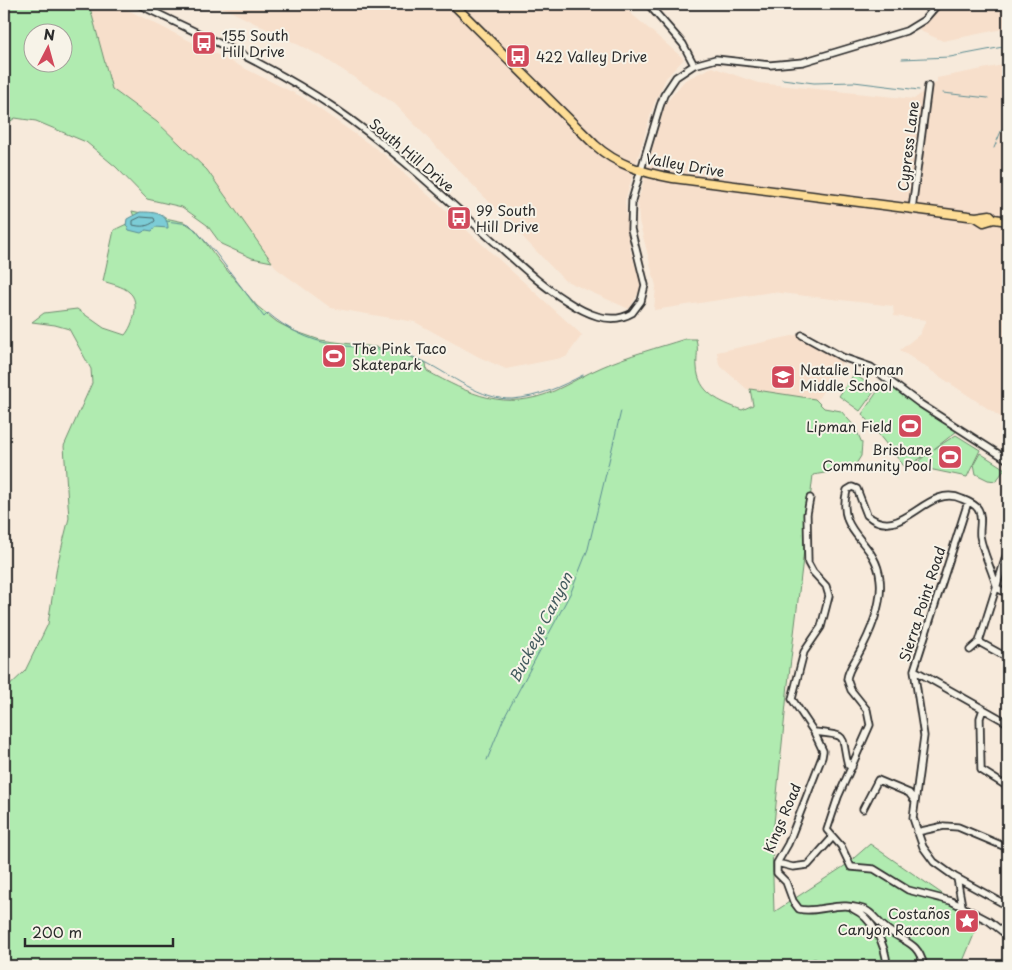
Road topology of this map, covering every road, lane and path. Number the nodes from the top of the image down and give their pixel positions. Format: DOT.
graph roads {
  1 [pos="138,4"];
  2 [pos="453,4"];
  3 [pos="648,4"];
  4 [pos="938,4"];
  5 [pos="694,65"];
  6 [pos="928,86"];
  7 [pos="640,170"];
  8 [pos="912,209"];
  9 [pos="1008,221"];
  10 [pos="802,335"];
  11 [pos="1008,460"];
  12 [pos="810,498"];
  13 [pos="968,502"];
  14 [pos="1008,550"];
  15 [pos="1002,569"];
  16 [pos="991,570"];
  17 [pos="996,588"];
  18 [pos="1008,594"];
  19 [pos="979,642"];
  20 [pos="970,650"];
  21 [pos="1008,658"];
  22 [pos="914,670"];
  23 [pos="983,709"];
  24 [pos="1008,723"];
  25 [pos="814,732"];
  26 [pos="852,767"];
  27 [pos="1008,787"];
  28 [pos="918,789"];
  29 [pos="908,793"];
  30 [pos="915,801"];
  31 [pos="863,810"];
  32 [pos="917,832"];
  33 [pos="832,838"];
  34 [pos="1007,846"];
  35 [pos="777,863"];
  36 [pos="957,878"];
  37 [pos="847,906"];
  38 [pos="962,906"];
  39 [pos="1008,906"];
  40 [pos="1008,936"];
  41 [pos="814,963"];
  42 [pos="830,966"];
  43 [pos="887,966"];
  44 [pos="924,966"];
  1 -- 7 [label="street, South Hill Drive"];
  2 -- 7 [label="main road, Valley Drive"];
  3 -- 5 [label="street"];
  4 -- 5 [label="street"];
  5 -- 7 [label="street"];
  6 -- 8 [label="street, Cypress Lane"];
  7 -- 8 [label="main road, Valley Drive"];
  8 -- 9 [label="main road, Valley Drive"];
  10 -- 11 [label="street"];
  12 -- 25 [label="street, Kings Road"];
  13 -- 16 [label="street"];
  13 -- 22 [label="street, Sierra Point Road"];
  13 -- 26 [label="street"];
  14 -- 15 [label="street"];
  15 -- 16 [label="street"];
  15 -- 17 [label="street"];
  16 -- 17 [label="street"];
  17 -- 18 [label="street"];
  17 -- 19 [label="street"];
  19 -- 20 [label="street"];
  19 -- 21 [label="street"];
  22 -- 23 [label="street"];
  22 -- 28 [label="street, Sierra Point Road"];
  23 -- 24 [label="street"];
  23 -- 27 [label="street"];
  25 -- 26 [label="street"];
  25 -- 35 [label="street, Kings Road"];
  26 -- 33 [label="street"];
  28 -- 29 [label="street"];
  28 -- 30 [label="street, Sierra Point Road"];
  29 -- 30 [label="street"];
  29 -- 31 [label="street"];
  30 -- 32 [label="street, Sierra Point Road"];
  32 -- 34 [label="street"];
  32 -- 36 [label="street, Sierra Point Road"];
  33 -- 35 [label="street"];
  33 -- 38 [label="street"];
  35 -- 37 [label="street, Kings Road"];
  36 -- 38 [label="street"];
  36 -- 39 [label="street, Sierra Point Road"];
  37 -- 43 [label="street"];
  37 -- 44 [label="street, Kings Road"];
  38 -- 40 [label="street"];
  41 -- 42 [label="street"];
}
